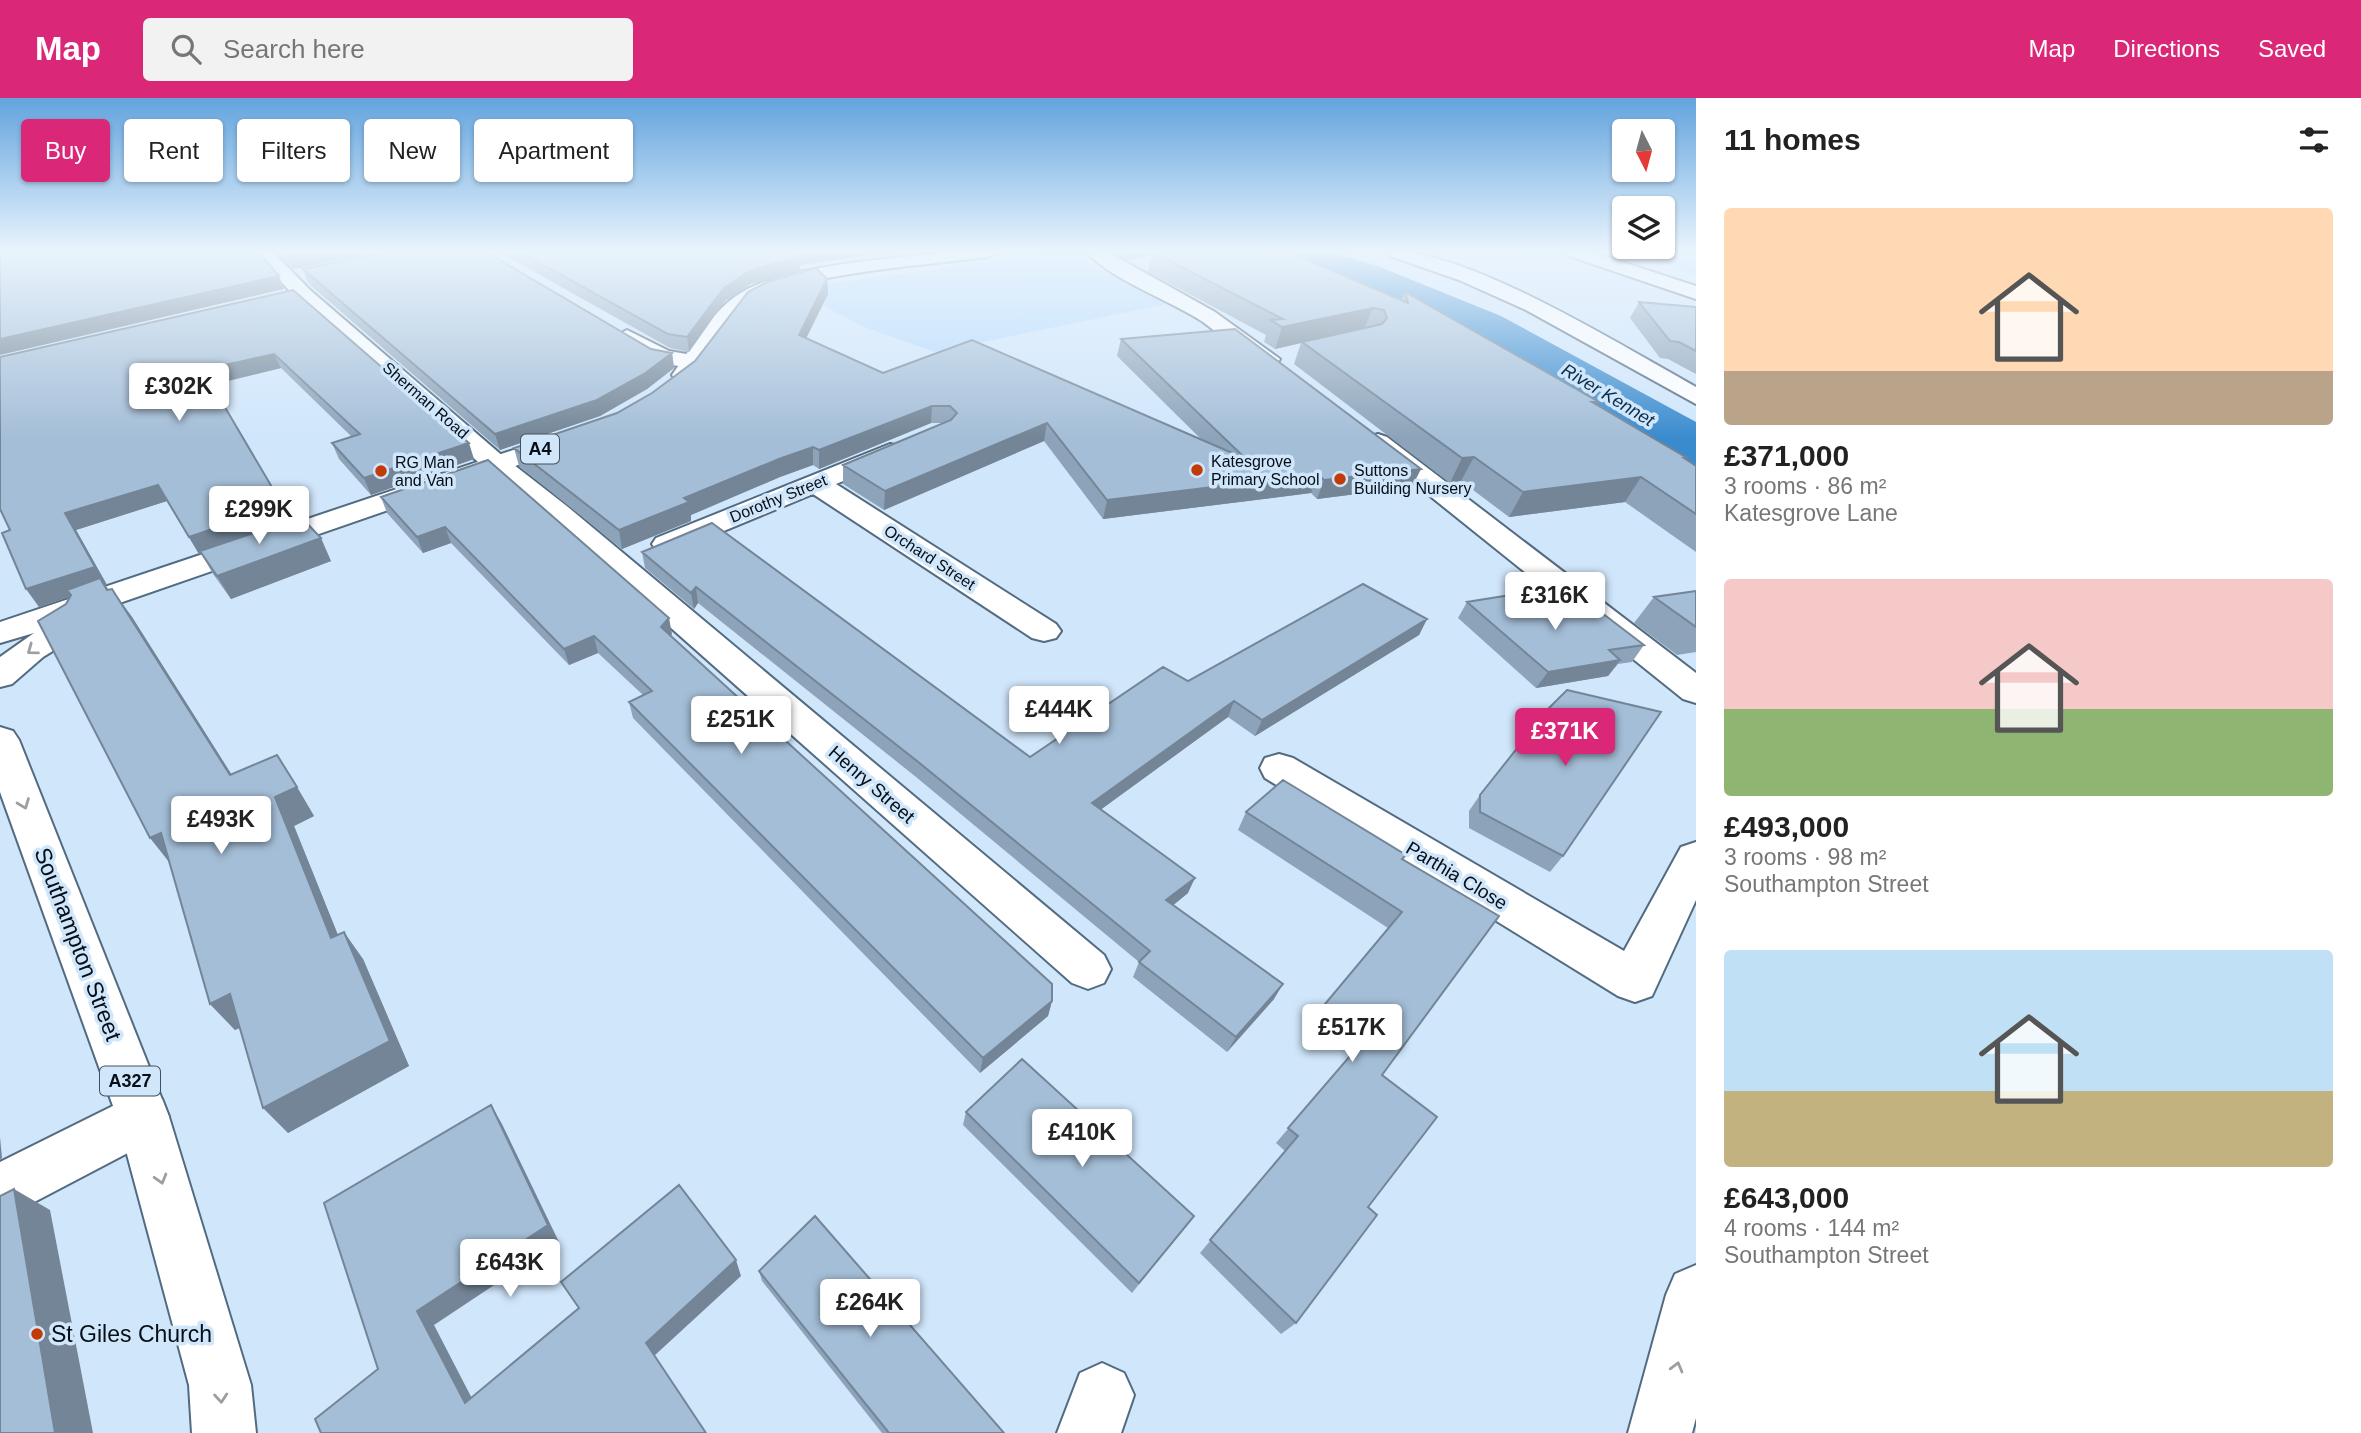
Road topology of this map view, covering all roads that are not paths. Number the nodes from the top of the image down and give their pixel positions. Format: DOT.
graph roads {
  1 [pos="328,314"];
  2 [pos="729,314"];
  3 [pos="1205,314"];
  4 [pos="1548,314"];
  5 [pos="615,329"];
  6 [pos="696,362"];
  7 [pos="1284,363"];
  8 [pos="666,391"];
  9 [pos="1696,397"];
  10 [pos="1356,424"];
  11 [pos="586,433"];
  12 [pos="915,442"];
  13 [pos="496,464"];
  14 [pos="815,483"];
  15 [pos="617,565"];
  16 [pos="156,582"];
  17 [pos="1044,631"];
  18 [pos="0,633"];
  19 [pos="0,676"];
  20 [pos="1696,691"];
  21 [pos="0,740"];
  22 [pos="1279,768"];
  23 [pos="1696,859"];
  24 [pos="1088,969"];
  25 [pos="143,1117"];
  26 [pos="0,1192"];
  27 [pos="1696,1295"];
  28 [pos="224,1433"];
  29 [pos="1660,1433"];
  1 -- 13 [label="main road, Sherman Road"];
  2 -- 6 [label="main road"];
  3 -- 7 [label="main road"];
  4 -- 9 [label="main road"];
  5 -- 6 [label="main road"];
  6 -- 8 [label="main road"];
  10 -- 20 [label="main road"];
  11 -- 13 [label="main road, A4"];
  12 -- 14 [label="main road, Dorothy Street"];
  13 -- 15 [label="main road, Henry Street"];
  13 -- 16 [label="main road, A4"];
  14 -- 15 [label="main road, Dorothy Street"];
  14 -- 17 [label="main road, Orchard Street"];
  15 -- 24 [label="main road, Henry Street"];
  16 -- 18 [label="main road, A4"];
  16 -- 19 [label="main road, A4, one-way"];
  21 -- 25 [label="main road, Southampton Street / A327, one-way"];
  22 -- 23 [label="main road, Parthia Close"];
  25 -- 26 [label="main road"];
  25 -- 28 [label="main road, Southampton Street / A327, one-way"];
  29 -- 27 [label="main road, one-way"];
}
